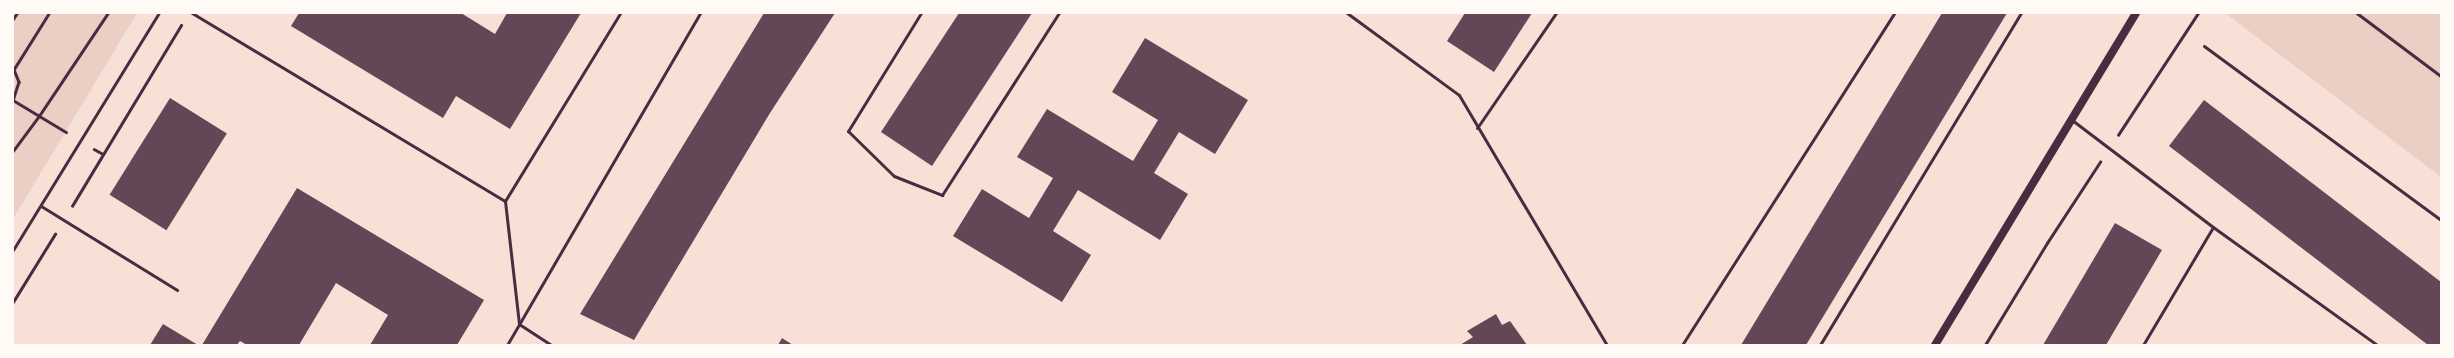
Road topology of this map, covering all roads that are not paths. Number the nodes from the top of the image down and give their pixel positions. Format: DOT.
graph roads {
  1 [pos="159,13"];
  2 [pos="192,13"];
  3 [pos="620,13"];
  4 [pos="700,13"];
  5 [pos="921,13"];
  6 [pos="1059,13"];
  7 [pos="1347,13"];
  8 [pos="1556,13"];
  9 [pos="1894,13"];
  10 [pos="2136,13"];
  11 [pos="2204,46"];
  12 [pos="2072,120"];
  13 [pos="1477,128"];
  14 [pos="505,201"];
  15 [pos="41,206"];
  16 [pos="2441,220"];
  17 [pos="2213,227"];
  18 [pos="13,250"];
  19 [pos="177,290"];
  20 [pos="519,324"];
  21 [pos="507,345"];
  22 [pos="551,345"];
  23 [pos="1607,345"];
  24 [pos="1682,345"];
  25 [pos="1935,345"];
  26 [pos="2143,345"];
  27 [pos="2378,345"];
  1 -- 15 [label="lane"];
  2 -- 14 [label="lane"];
  3 -- 14 [label="lane"];
  4 -- 20 [label="lane"];
  5 -- 6 [label="lane"];
  7 -- 13 [label="lane"];
  8 -- 13 [label="lane"];
  9 -- 24 [label="lane"];
  10 -- 12 [label="main road"];
  11 -- 16 [label="lane"];
  12 -- 17 [label="lane"];
  12 -- 25 [label="main road"];
  13 -- 23 [label="lane"];
  14 -- 20 [label="lane"];
  15 -- 18 [label="lane"];
  15 -- 19 [label="lane"];
  17 -- 26 [label="lane"];
  17 -- 27 [label="lane"];
  20 -- 21 [label="lane"];
  20 -- 22 [label="lane"];
}
